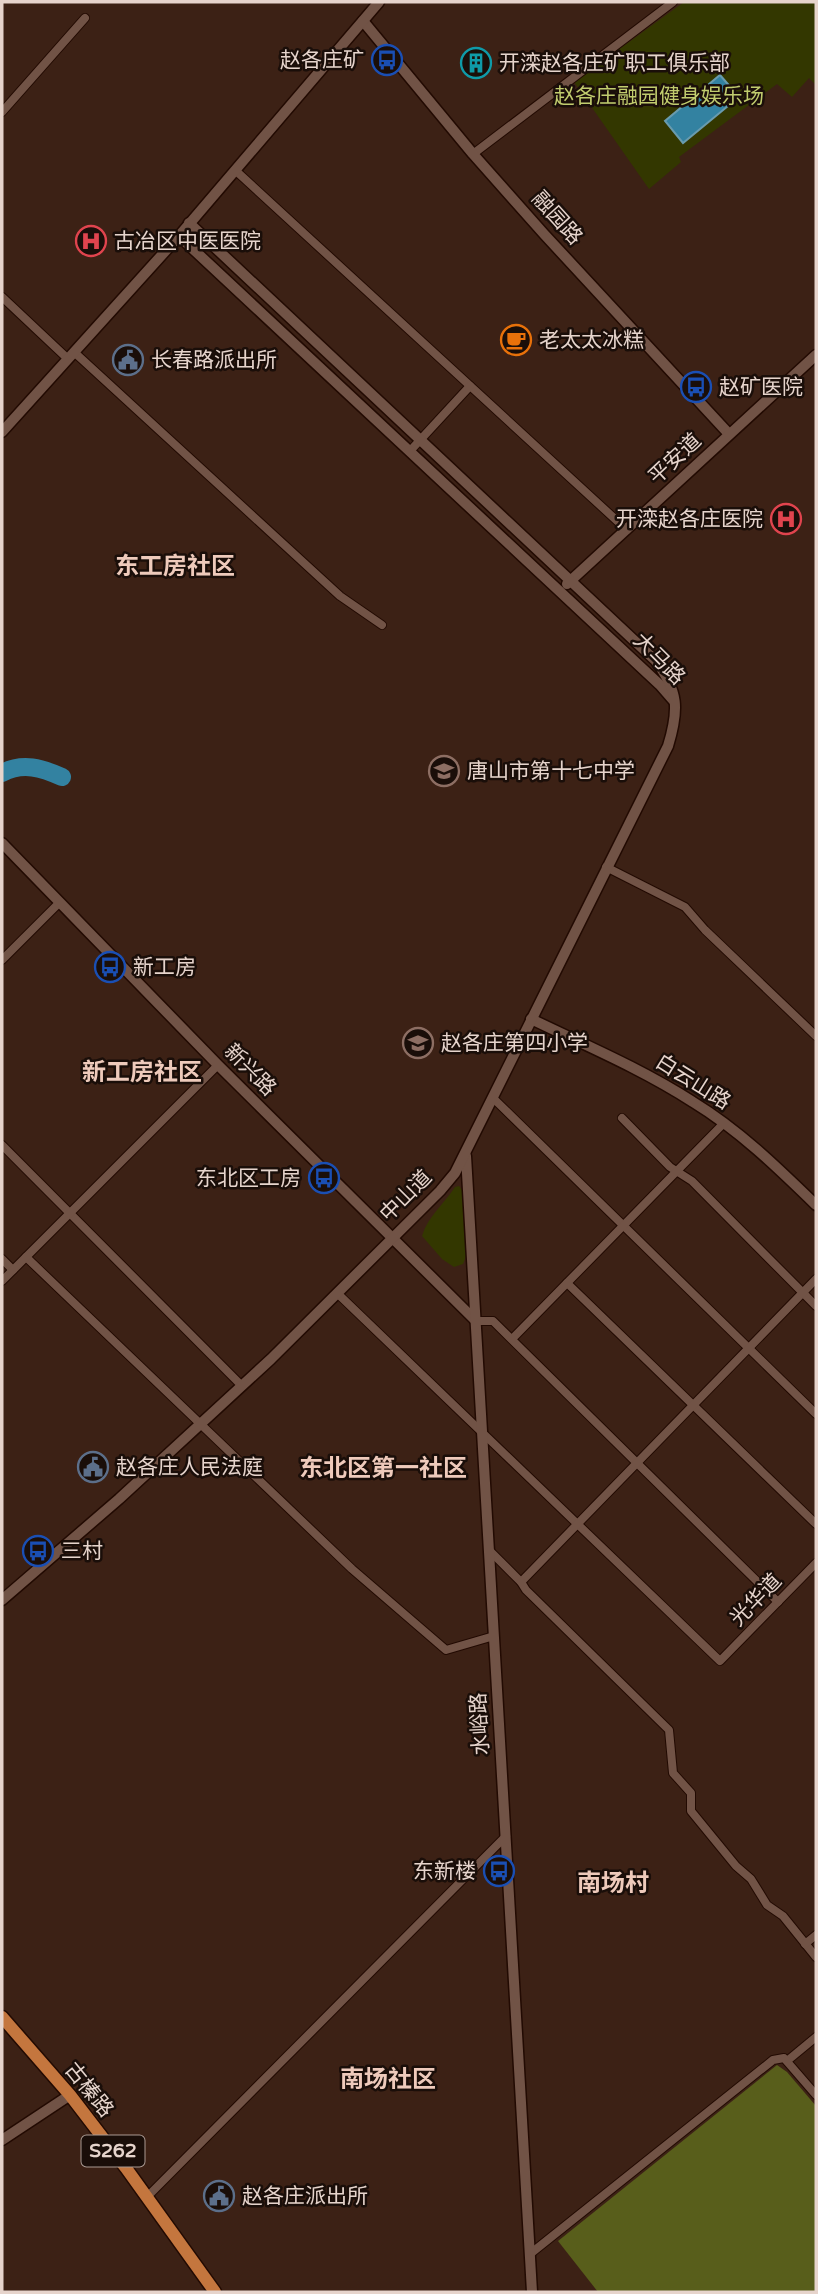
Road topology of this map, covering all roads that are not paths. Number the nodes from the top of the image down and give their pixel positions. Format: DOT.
graph roads {
  1 [pos="379,2"];
  2 [pos="673,2"];
  3 [pos="85,18"];
  4 [pos="363,21"];
  5 [pos="2,112"];
  6 [pos="473,154"];
  7 [pos="235,170"];
  8 [pos="189,223"];
  9 [pos="179,236"];
  10 [pos="2,297"];
  11 [pos="816,355"];
  12 [pos="71,356"];
  13 [pos="470,386"];
  14 [pos="2,432"];
  15 [pos="729,435"];
  16 [pos="421,440"];
  17 [pos="410,451"];
  18 [pos="627,530"];
  19 [pos="571,582"];
  20 [pos="559,590"];
  21 [pos="382,625"];
  22 [pos="674,703"];
  23 [pos="2,843"];
  24 [pos="606,867"];
  25 [pos="60,902"];
  26 [pos="2,960"];
  27 [pos="531,1019"];
  28 [pos="816,1036"];
  29 [pos="218,1065"];
  30 [pos="493,1098"];
  31 [pos="621,1118"];
  32 [pos="723,1124"];
  33 [pos="2,1145"];
  34 [pos="466,1154"];
  35 [pos="677,1171"];
  36 [pos="816,1205"];
  37 [pos="69,1213"];
  38 [pos="623,1226"];
  39 [pos="391,1239"];
  40 [pos="26,1257"];
  41 [pos="2,1259"];
  42 [pos="13,1270"];
  43 [pos="816,1279"];
  44 [pos="2,1280"];
  45 [pos="567,1283"];
  46 [pos="337,1293"];
  47 [pos="803,1293"];
  48 [pos="816,1306"];
  49 [pos="476,1321"];
  50 [pos="512,1339"];
  51 [pos="749,1348"];
  52 [pos="242,1386"];
  53 [pos="694,1405"];
  54 [pos="816,1414"];
  55 [pos="200,1425"];
  56 [pos="482,1433"];
  57 [pos="638,1462"];
  58 [pos="577,1524"];
  59 [pos="816,1524"];
  60 [pos="489,1550"];
  61 [pos="816,1563"];
  62 [pos="521,1581"];
  63 [pos="2,1600"];
  64 [pos="778,1602"];
  65 [pos="494,1636"];
  66 [pos="506,1836"];
  67 [pos="816,1935"];
  68 [pos="805,1944"];
  69 [pos="816,1957"];
  70 [pos="2,2017"];
  71 [pos="816,2037"];
  72 [pos="787,2061"];
  73 [pos="70,2095"];
  74 [pos="816,2095"];
  75 [pos="2,2140"];
  76 [pos="147,2197"];
  77 [pos="530,2254"];
  78 [pos="215,2292"];
  79 [pos="532,2292"];
  1 -- 4 [label="street"];
  2 -- 6 [label="street"];
  3 -- 5 [label="street"];
  4 -- 6 [label="street, 融园路"];
  4 -- 7 [label="street"];
  6 -- 15 [label="street, 融园路"];
  7 -- 8 [label="street"];
  7 -- 13 [label="street"];
  8 -- 9 [label="street"];
  8 -- 16 [label="street, 大马路"];
  9 -- 12 [label="street"];
  9 -- 17 [label="street, 大马路"];
  10 -- 12 [label="street"];
  11 -- 15 [label="street, 平安道"];
  12 -- 14 [label="street"];
  12 -- 21 [label="street"];
  13 -- 16 [label="street"];
  13 -- 18 [label="street"];
  15 -- 18 [label="street, 平安道"];
  16 -- 17 [label="street"];
  16 -- 19 [label="street, 大马路"];
  17 -- 20 [label="street, 大马路"];
  18 -- 19 [label="street, 平安道"];
  19 -- 20 [label="street, 平安道"];
  19 -- 22 [label="street, 大马路"];
  20 -- 22 [label="street, 大马路"];
  22 -- 24 [label="street, 中山道"];
  23 -- 25 [label="street, 新兴路"];
  24 -- 27 [label="street, 中山道"];
  24 -- 28 [label="street"];
  25 -- 26 [label="street"];
  25 -- 29 [label="street, 新兴路"];
  27 -- 30 [label="street, 中山道"];
  27 -- 32 [label="street, 白云山路"];
  29 -- 37 [label="street"];
  29 -- 39 [label="street, 新兴路"];
  30 -- 34 [label="street, 中山道"];
  30 -- 38 [label="street"];
  31 -- 35 [label="street"];
  32 -- 35 [label="street"];
  32 -- 36 [label="street, 白云山路"];
  33 -- 37 [label="street"];
  34 -- 39 [label="street, 中山道"];
  34 -- 49 [label="street, 水峪路"];
  35 -- 38 [label="street"];
  35 -- 47 [label="street"];
  37 -- 40 [label="street"];
  37 -- 52 [label="street"];
  38 -- 45 [label="street"];
  38 -- 51 [label="street"];
  39 -- 46 [label="street, 中山道"];
  39 -- 49 [label="street, 新兴路"];
  40 -- 42 [label="street"];
  40 -- 55 [label="street"];
  41 -- 42 [label="street"];
  42 -- 44 [label="street"];
  43 -- 47 [label="street"];
  45 -- 50 [label="street"];
  45 -- 53 [label="street"];
  46 -- 52 [label="street, 中山道"];
  46 -- 56 [label="street"];
  47 -- 48 [label="street"];
  47 -- 51 [label="street"];
  49 -- 50 [label="street"];
  49 -- 56 [label="street, 水峪路"];
  50 -- 57 [label="street"];
  51 -- 53 [label="street"];
  51 -- 54 [label="street"];
  52 -- 55 [label="street, 中山道"];
  53 -- 57 [label="street"];
  53 -- 59 [label="street"];
  55 -- 63 [label="street, 中山道"];
  55 -- 65 [label="street"];
  56 -- 58 [label="street"];
  56 -- 60 [label="street, 水峪路"];
  57 -- 58 [label="street"];
  57 -- 64 [label="street"];
  58 -- 62 [label="street"];
  58 -- 64 [label="street, 光华道"];
  60 -- 62 [label="street"];
  60 -- 65 [label="street, 水峪路"];
  61 -- 64 [label="street, 光华道"];
  62 -- 68 [label="street"];
  65 -- 66 [label="street, 水峪路"];
  66 -- 76 [label="street"];
  66 -- 77 [label="street, 水峪路"];
  67 -- 68 [label="street"];
  68 -- 69 [label="street"];
  70 -- 73 [label="main road, 古榛路 / S262"];
  71 -- 72 [label="street"];
  72 -- 74 [label="street"];
  72 -- 77 [label="street"];
  73 -- 75 [label="street"];
  73 -- 76 [label="main road, 古榛路 / S262"];
  76 -- 78 [label="main road, 古榛路 / S262"];
  77 -- 79 [label="street, 水峪路"];
}
